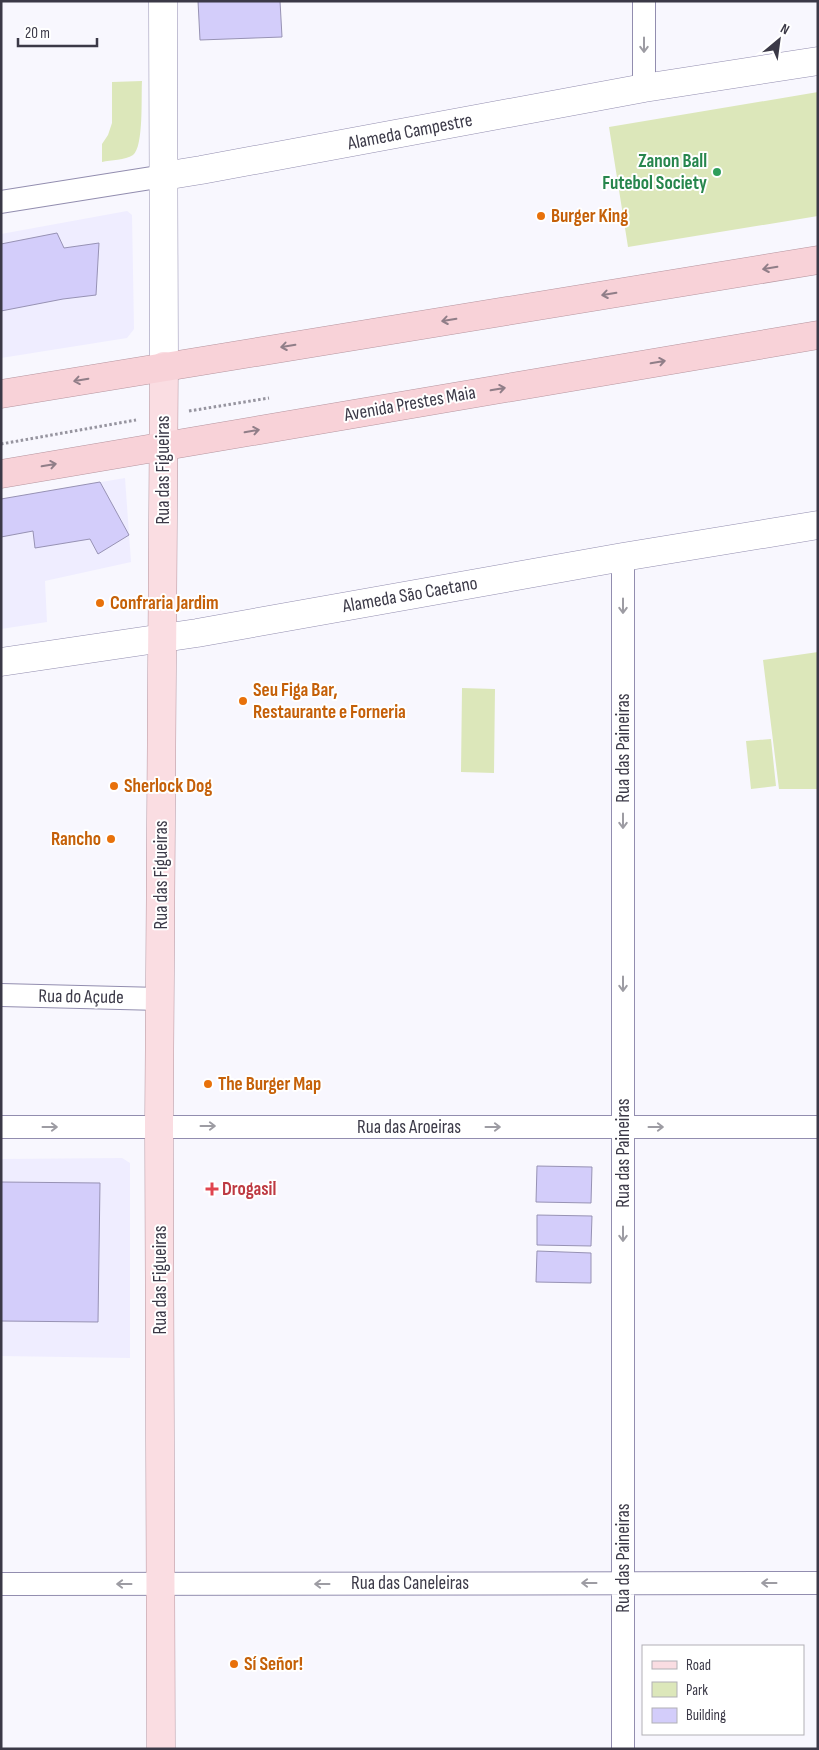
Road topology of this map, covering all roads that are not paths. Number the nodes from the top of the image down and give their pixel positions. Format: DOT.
graph roads {
  1 [pos="163,1"];
  2 [pos="644,1"];
  3 [pos="818,61"];
  4 [pos="644,88"];
  5 [pos="164,176"];
  6 [pos="1,202"];
  7 [pos="818,260"];
  8 [pos="818,334"];
  9 [pos="164,366"];
  10 [pos="1,394"];
  11 [pos="163,446"];
  12 [pos="1,474"];
  13 [pos="818,525"];
  14 [pos="623,557"];
  15 [pos="163,637"];
  16 [pos="1,662"];
  17 [pos="1,995"];
  18 [pos="160,999"];
  19 [pos="159,1126"];
  20 [pos="1,1127"];
  21 [pos="623,1127"];
  22 [pos="818,1127"];
  23 [pos="623,1583"];
  24 [pos="818,1583"];
  25 [pos="1,1584"];
  26 [pos="160,1584"];
  27 [pos="161,1749"];
  28 [pos="623,1749"];
  1 -- 5 [label="street, Rua das Figueiras"];
  2 -- 4 [label="street, one-way"];
  3 -- 4 [label="street, Alameda Campestre"];
  4 -- 5 [label="street, Alameda Campestre"];
  5 -- 6 [label="street, Alameda Campestre"];
  5 -- 9 [label="street, Rua das Figueiras"];
  7 -- 9 [label="highway, one-way"];
  11 -- 8 [label="highway, Avenida Prestes Maia, one-way"];
  9 -- 10 [label="highway, one-way"];
  9 -- 11 [label="main road, Rua das Figueiras"];
  12 -- 11 [label="highway, Avenida Prestes Maia, one-way"];
  11 -- 15 [label="main road, Rua das Figueiras"];
  13 -- 14 [label="street, Alameda São Caetano"];
  14 -- 15 [label="street, Alameda São Caetano"];
  14 -- 21 [label="street, Rua das Paineiras, one-way"];
  15 -- 16 [label="street, Alameda São Caetano"];
  15 -- 18 [label="main road, Rua das Figueiras"];
  17 -- 18 [label="street, Rua do Açude"];
  18 -- 19 [label="main road, Rua das Figueiras"];
  20 -- 19 [label="street, Rua das Aroeiras, one-way"];
  19 -- 21 [label="street, Rua das Aroeiras, one-way"];
  19 -- 26 [label="main road, Rua das Figueiras"];
  21 -- 22 [label="street, Rua das Aroeiras, one-way"];
  21 -- 23 [label="street, Rua das Paineiras, one-way"];
  24 -- 23 [label="street, Rua das Caneleiras, one-way"];
  23 -- 26 [label="street, Rua das Caneleiras, one-way"];
  23 -- 28 [label="street, Rua das Paineiras"];
  26 -- 25 [label="street, Rua das Caneleiras, one-way"];
  26 -- 27 [label="main road, Rua das Figueiras"];
}
